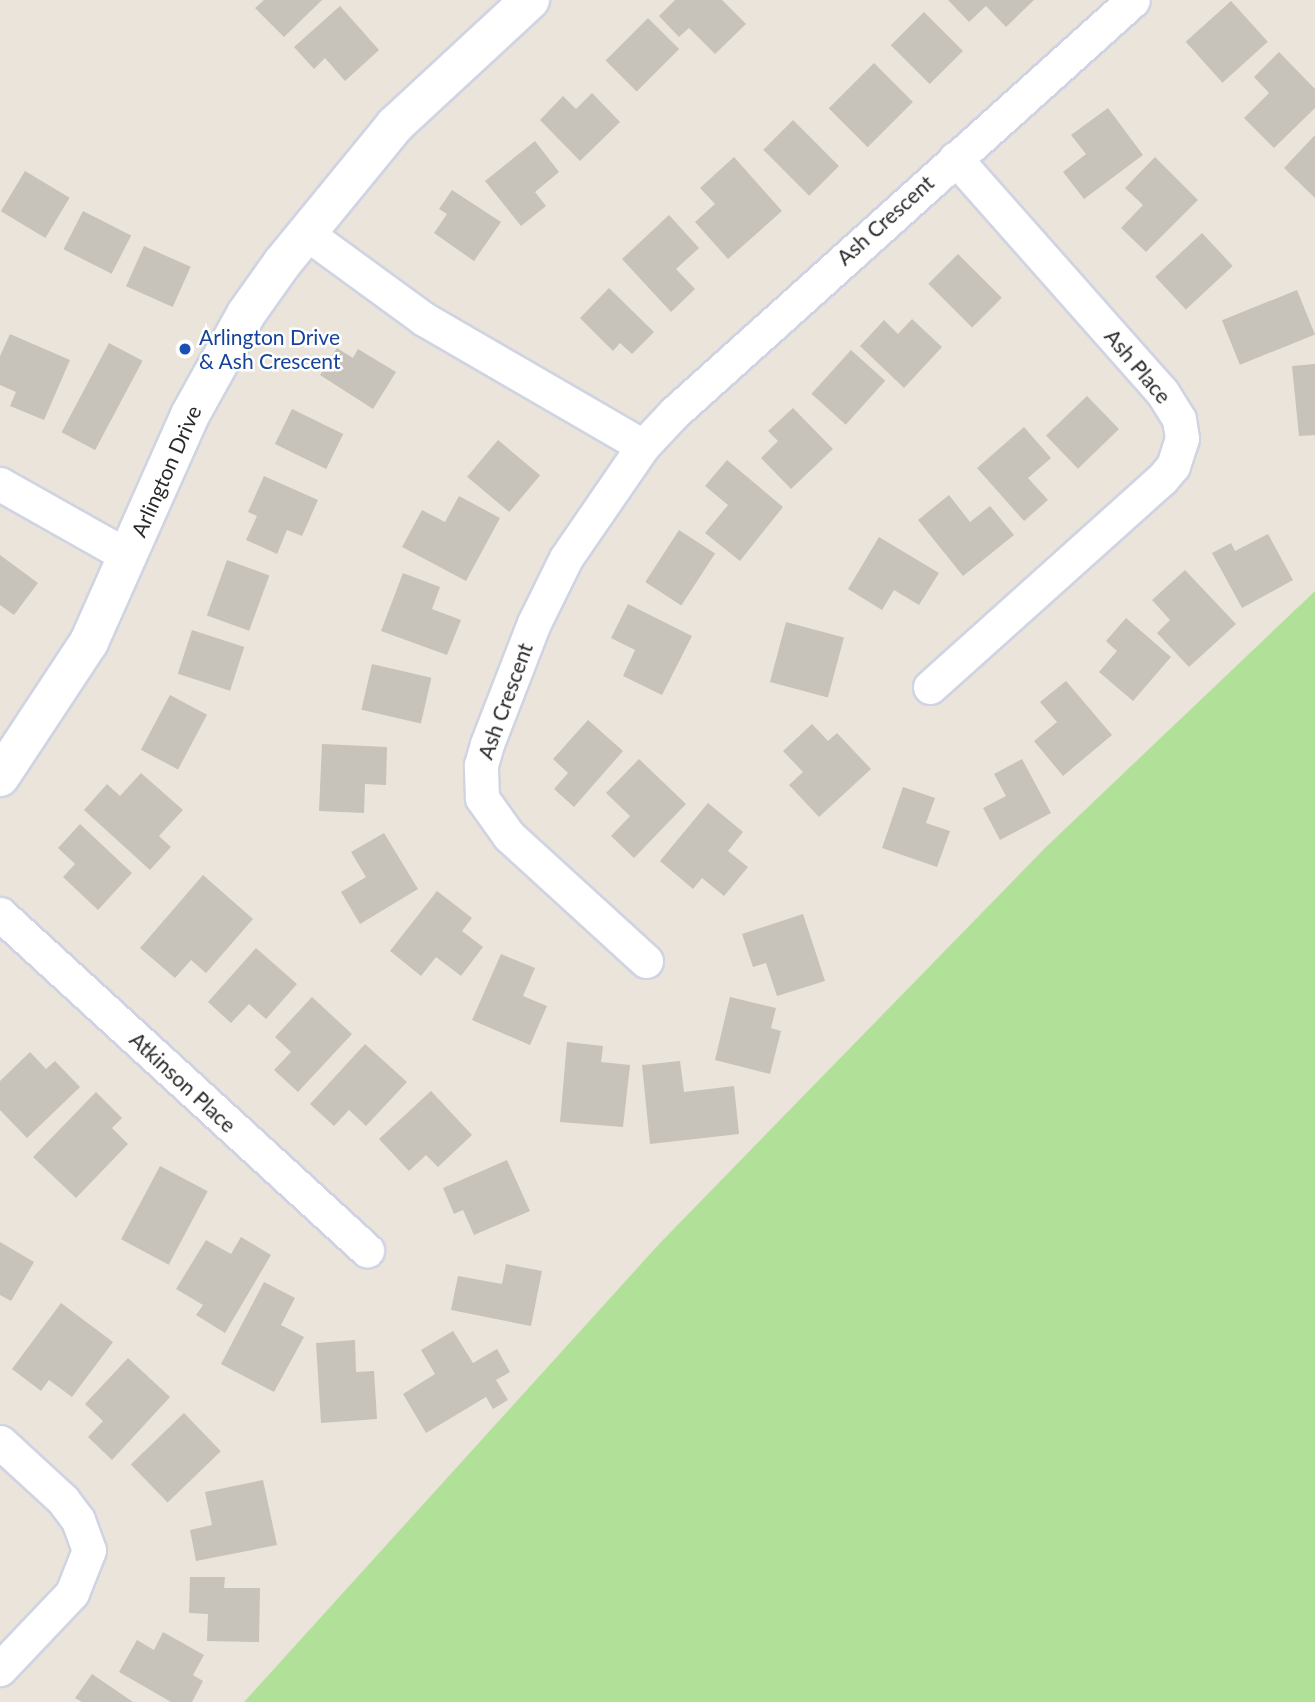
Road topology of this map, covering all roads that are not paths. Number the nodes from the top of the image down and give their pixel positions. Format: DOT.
graph roads {
  1 [pos="530,0"];
  2 [pos="1133,0"];
  3 [pos="955,158"];
  4 [pos="306,233"];
  5 [pos="643,446"];
  6 [pos="0,484"];
  7 [pos="128,556"];
  8 [pos="930,688"];
  9 [pos="0,776"];
  10 [pos="0,914"];
  11 [pos="646,961"];
  12 [pos="367,1250"];
  13 [pos="0,1442"];
  14 [pos="0,1669"];
  1 -- 4 [label="street, Arlington Drive"];
  2 -- 3 [label="street, Ash Crescent"];
  3 -- 5 [label="street, Ash Crescent"];
  3 -- 8 [label="street, Ash Place"];
  4 -- 5 [label="street"];
  4 -- 7 [label="street, Arlington Drive"];
  5 -- 11 [label="street, Ash Crescent"];
  6 -- 7 [label="street"];
  7 -- 9 [label="street, Arlington Drive"];
  10 -- 12 [label="street, Atkinson Place"];
  13 -- 14 [label="street"];
}
